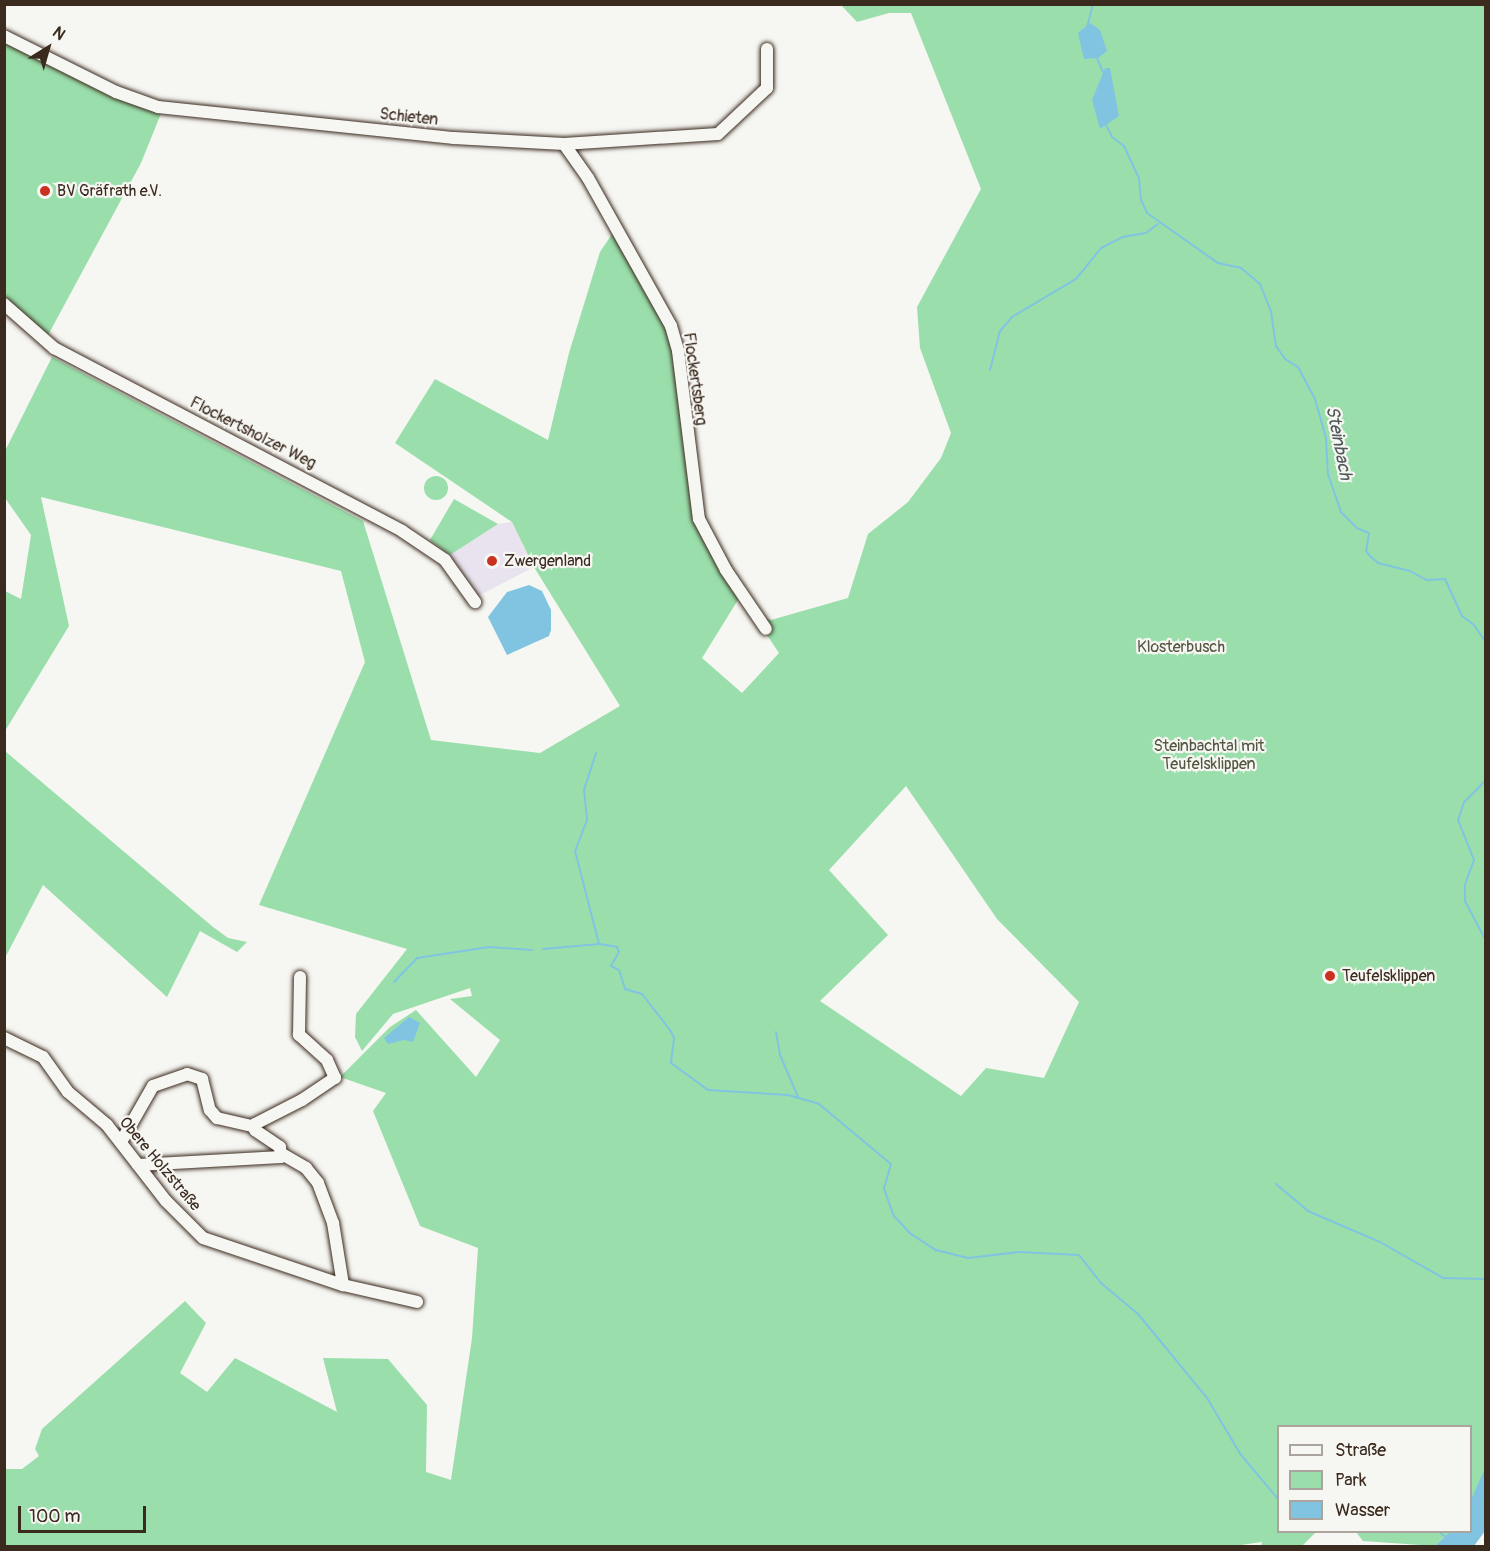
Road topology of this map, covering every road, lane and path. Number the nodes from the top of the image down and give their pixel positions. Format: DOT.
graph roads {
  1 [pos="4,36"];
  2 [pos="767,49"];
  3 [pos="564,144"];
  4 [pos="4,304"];
  5 [pos="475,602"];
  6 [pos="766,629"];
  7 [pos="300,976"];
  8 [pos="4,1038"];
  9 [pos="255,1127"];
  10 [pos="121,1142"];
  11 [pos="282,1154"];
  12 [pos="138,1165"];
  13 [pos="343,1285"];
  14 [pos="417,1302"];
  1 -- 3 [label="street, Schieten"];
  2 -- 3 [label="street, Schieten"];
  3 -- 6 [label="street, Flockertsberg"];
  4 -- 5 [label="street, Flockertsholzer Weg"];
  7 -- 9 [label="street"];
  8 -- 10 [label="street, Obere Holzstraße"];
  9 -- 10 [label="street"];
  9 -- 11 [label="street"];
  10 -- 12 [label="street, Obere Holzstraße"];
  11 -- 12 [label="street"];
  11 -- 13 [label="street"];
  12 -- 13 [label="street, Obere Holzstraße"];
  13 -- 14 [label="street, Obere Holzstraße"];
}
